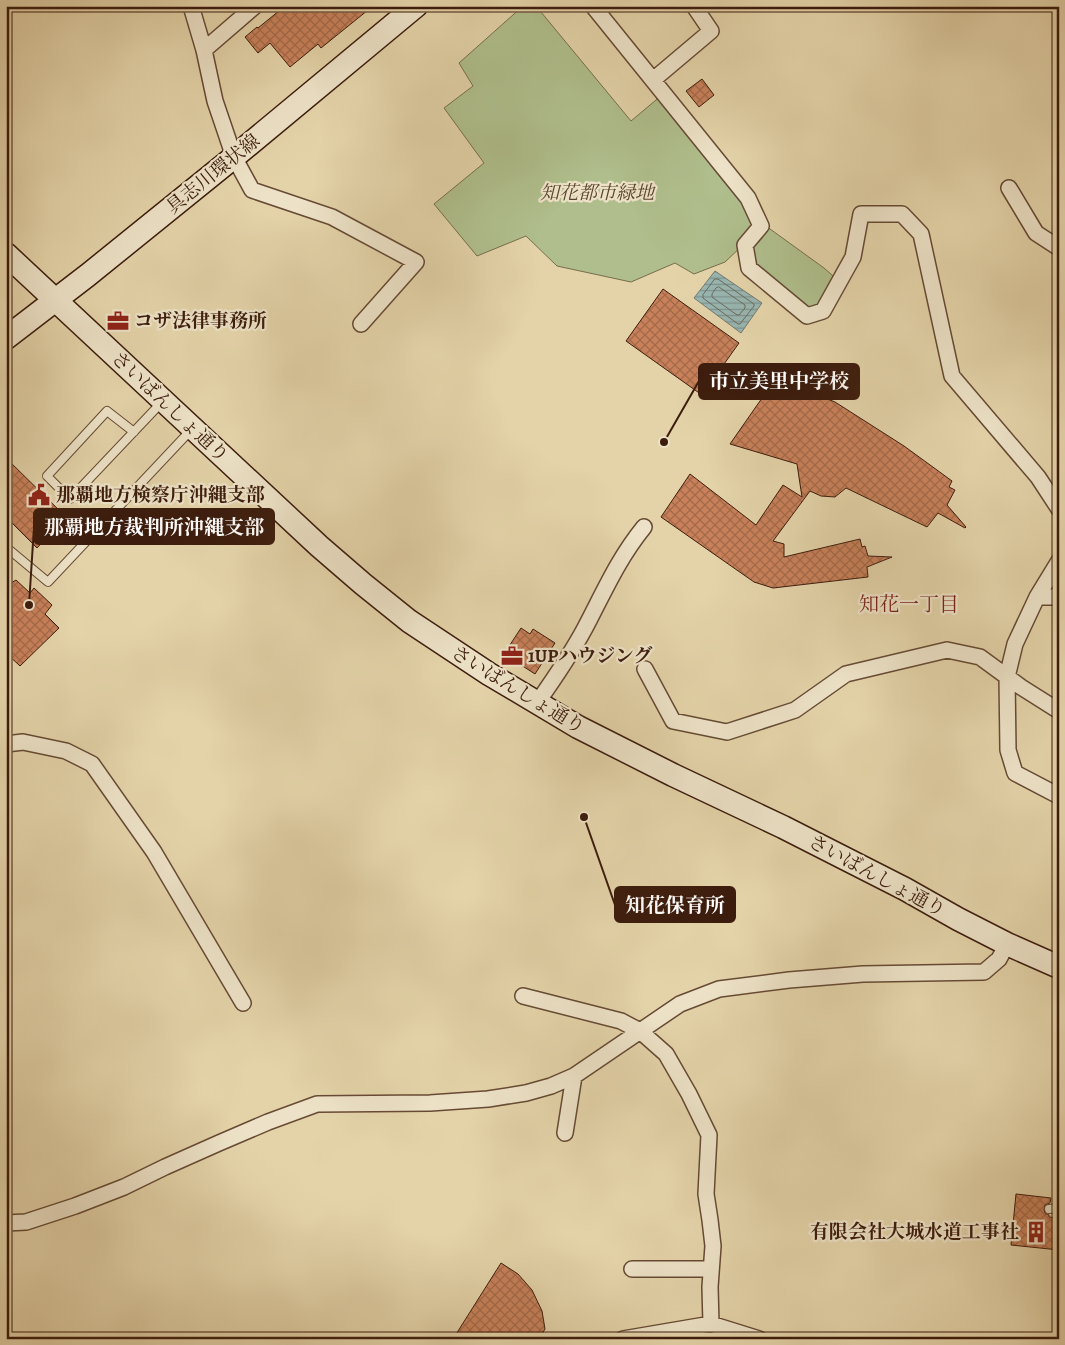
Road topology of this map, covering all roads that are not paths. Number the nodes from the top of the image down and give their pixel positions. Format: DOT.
graph roads {
  1 [pos="191,6"];
  2 [pos="255,6"];
  3 [pos="416,6"];
  4 [pos="592,6"];
  5 [pos="694,6"];
  6 [pos="204,50"];
  7 [pos="653,80"];
  8 [pos="234,157"];
  9 [pos="1009,188"];
  10 [pos="1059,248"];
  11 [pos="6,254"];
  12 [pos="54,300"];
  13 [pos="361,324"];
  14 [pos="6,338"];
  15 [pos="163,401"];
  16 [pos="192,428"];
  17 [pos="134,432"];
  18 [pos="1059,509"];
  19 [pos="644,527"];
  20 [pos="6,547"];
  21 [pos="1059,561"];
  22 [pos="1037,597"];
  23 [pos="1059,597"];
  24 [pos="645,669"];
  25 [pos="1007,677"];
  26 [pos="537,703"];
  27 [pos="1059,711"];
  28 [pos="6,744"];
  29 [pos="1059,796"];
  30 [pos="1007,944"];
  31 [pos="1059,967"];
  32 [pos="523,996"];
  33 [pos="243,1003"];
  34 [pos="640,1031"];
  35 [pos="574,1076"];
  36 [pos="565,1133"];
  37 [pos="1059,1208"];
  38 [pos="1049,1209"];
  39 [pos="6,1224"];
  40 [pos="632,1269"];
  41 [pos="711,1270"];
  42 [pos="711,1324"];
  43 [pos="623,1339"];
  44 [pos="759,1339"];
  1 -- 6 [label="street"];
  2 -- 6 [label="street"];
  3 -- 8 [label="main road, 具志川環状線"];
  4 -- 7 [label="street"];
  5 -- 7 [label="street"];
  6 -- 8 [label="street"];
  7 -- 18 [label="street"];
  8 -- 12 [label="main road, 具志川環状線"];
  8 -- 13 [label="street"];
  9 -- 10 [label="street"];
  11 -- 12 [label="main road, さいばんしょ通り"];
  12 -- 14 [label="main road, 具志川環状線"];
  12 -- 15 [label="main road, さいばんしょ通り"];
  15 -- 16 [label="main road, さいばんしょ通り"];
  15 -- 17 [label="lane"];
  16 -- 20 [label="lane"];
  16 -- 26 [label="main road, さいばんしょ通り"];
  17 -- 17 [label="lane"];
  19 -- 26 [label="street"];
  21 -- 22 [label="street"];
  22 -- 23 [label="street"];
  22 -- 25 [label="street"];
  24 -- 25 [label="street"];
  25 -- 27 [label="street"];
  25 -- 29 [label="street"];
  26 -- 30 [label="main road, さいばんしょ通り"];
  28 -- 33 [label="street"];
  30 -- 31 [label="main road, さいばんしょ通り"];
  30 -- 34 [label="street"];
  32 -- 34 [label="street"];
  34 -- 35 [label="street"];
  34 -- 41 [label="street"];
  35 -- 36 [label="street"];
  35 -- 39 [label="street"];
  37 -- 38 [label="lane"];
  40 -- 41 [label="street"];
  41 -- 42 [label="street"];
  42 -- 43 [label="street"];
  42 -- 44 [label="street"];
}
